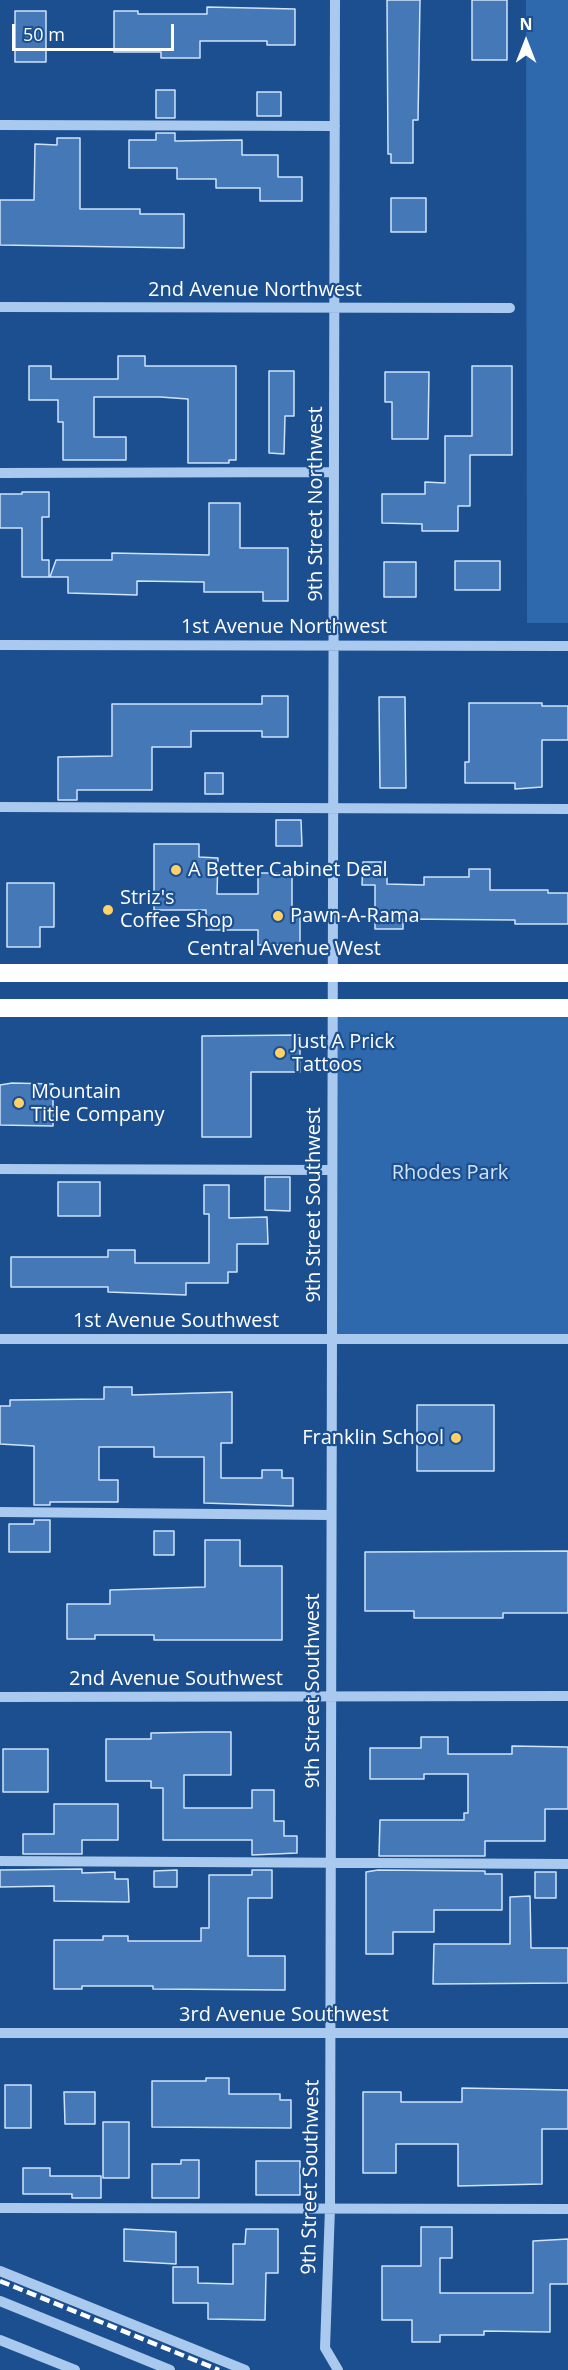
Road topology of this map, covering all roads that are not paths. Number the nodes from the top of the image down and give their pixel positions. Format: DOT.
graph roads {
  1 [pos="335,0"];
  2 [pos="0,125"];
  3 [pos="334,126"];
  4 [pos="0,307"];
  5 [pos="510,308"];
  6 [pos="334,309"];
  7 [pos="334,472"];
  8 [pos="0,473"];
  9 [pos="0,645"];
  10 [pos="333,645"];
  11 [pos="568,646"];
  12 [pos="0,807"];
  13 [pos="333,808"];
  14 [pos="568,809"];
  15 [pos="333,971"];
  16 [pos="0,973"];
  17 [pos="568,973"];
  18 [pos="0,1008"];
  19 [pos="568,1008"];
  20 [pos="331,1009"];
  21 [pos="0,1169"];
  22 [pos="331,1170"];
  23 [pos="333,1338"];
  24 [pos="0,1339"];
  25 [pos="568,1339"];
  26 [pos="0,1512"];
  27 [pos="331,1515"];
  28 [pos="331,1696"];
  29 [pos="568,1696"];
  30 [pos="0,1697"];
  31 [pos="0,1861"];
  32 [pos="331,1863"];
  33 [pos="568,1864"];
  34 [pos="0,2033"];
  35 [pos="330,2033"];
  36 [pos="568,2033"];
  37 [pos="0,2208"];
  38 [pos="330,2208"];
  39 [pos="568,2209"];
  40 [pos="0,2271"];
  41 [pos="0,2301"];
  42 [pos="0,2340"];
  43 [pos="75,2370"];
  44 [pos="170,2370"];
  45 [pos="245,2370"];
  46 [pos="338,2370"];
  1 -- 3 [label="street, 9th Street Northwest"];
  2 -- 3 [label="street"];
  3 -- 6 [label="street, 9th Street Northwest"];
  4 -- 6 [label="street, 2nd Avenue Northwest"];
  5 -- 6 [label="street, 2nd Avenue Northwest"];
  6 -- 7 [label="street, 9th Street Northwest"];
  7 -- 8 [label="street"];
  7 -- 10 [label="street, 9th Street Northwest"];
  9 -- 10 [label="street, 1st Avenue Northwest"];
  10 -- 11 [label="street, 1st Avenue Northwest"];
  10 -- 13 [label="street, 9th Street Northwest"];
  12 -- 13 [label="street"];
  13 -- 14 [label="street"];
  13 -- 15 [label="street, 9th Street Northwest"];
  15 -- 16 [label="highway, Central Avenue West"];
  15 -- 17 [label="highway, Central Avenue West"];
  15 -- 20 [label="street, 9th Street Northwest"];
  18 -- 20 [label="highway"];
  19 -- 20 [label="highway"];
  20 -- 22 [label="street, 9th Street Southwest"];
  21 -- 22 [label="street"];
  22 -- 23 [label="street, 9th Street Southwest"];
  23 -- 24 [label="street, 1st Avenue Southwest"];
  23 -- 25 [label="street, 1st Avenue Southwest"];
  23 -- 27 [label="street, 9th Street Southwest"];
  26 -- 27 [label="street"];
  27 -- 28 [label="street, 9th Street Southwest"];
  28 -- 29 [label="street, 2nd Avenue Southwest"];
  28 -- 30 [label="street, 2nd Avenue Southwest"];
  28 -- 32 [label="street, 9th Street Southwest"];
  31 -- 32 [label="street"];
  32 -- 33 [label="street"];
  32 -- 35 [label="street, 9th Street Southwest"];
  34 -- 35 [label="street, 3rd Avenue Southwest"];
  35 -- 36 [label="street, 3rd Avenue Southwest"];
  35 -- 38 [label="street, 9th Street Southwest"];
  37 -- 38 [label="street"];
  38 -- 39 [label="street"];
  38 -- 46 [label="street, 9th Street Southwest"];
  40 -- 45 [label="street"];
  41 -- 44 [label="street"];
  42 -- 43 [label="street"];
}
